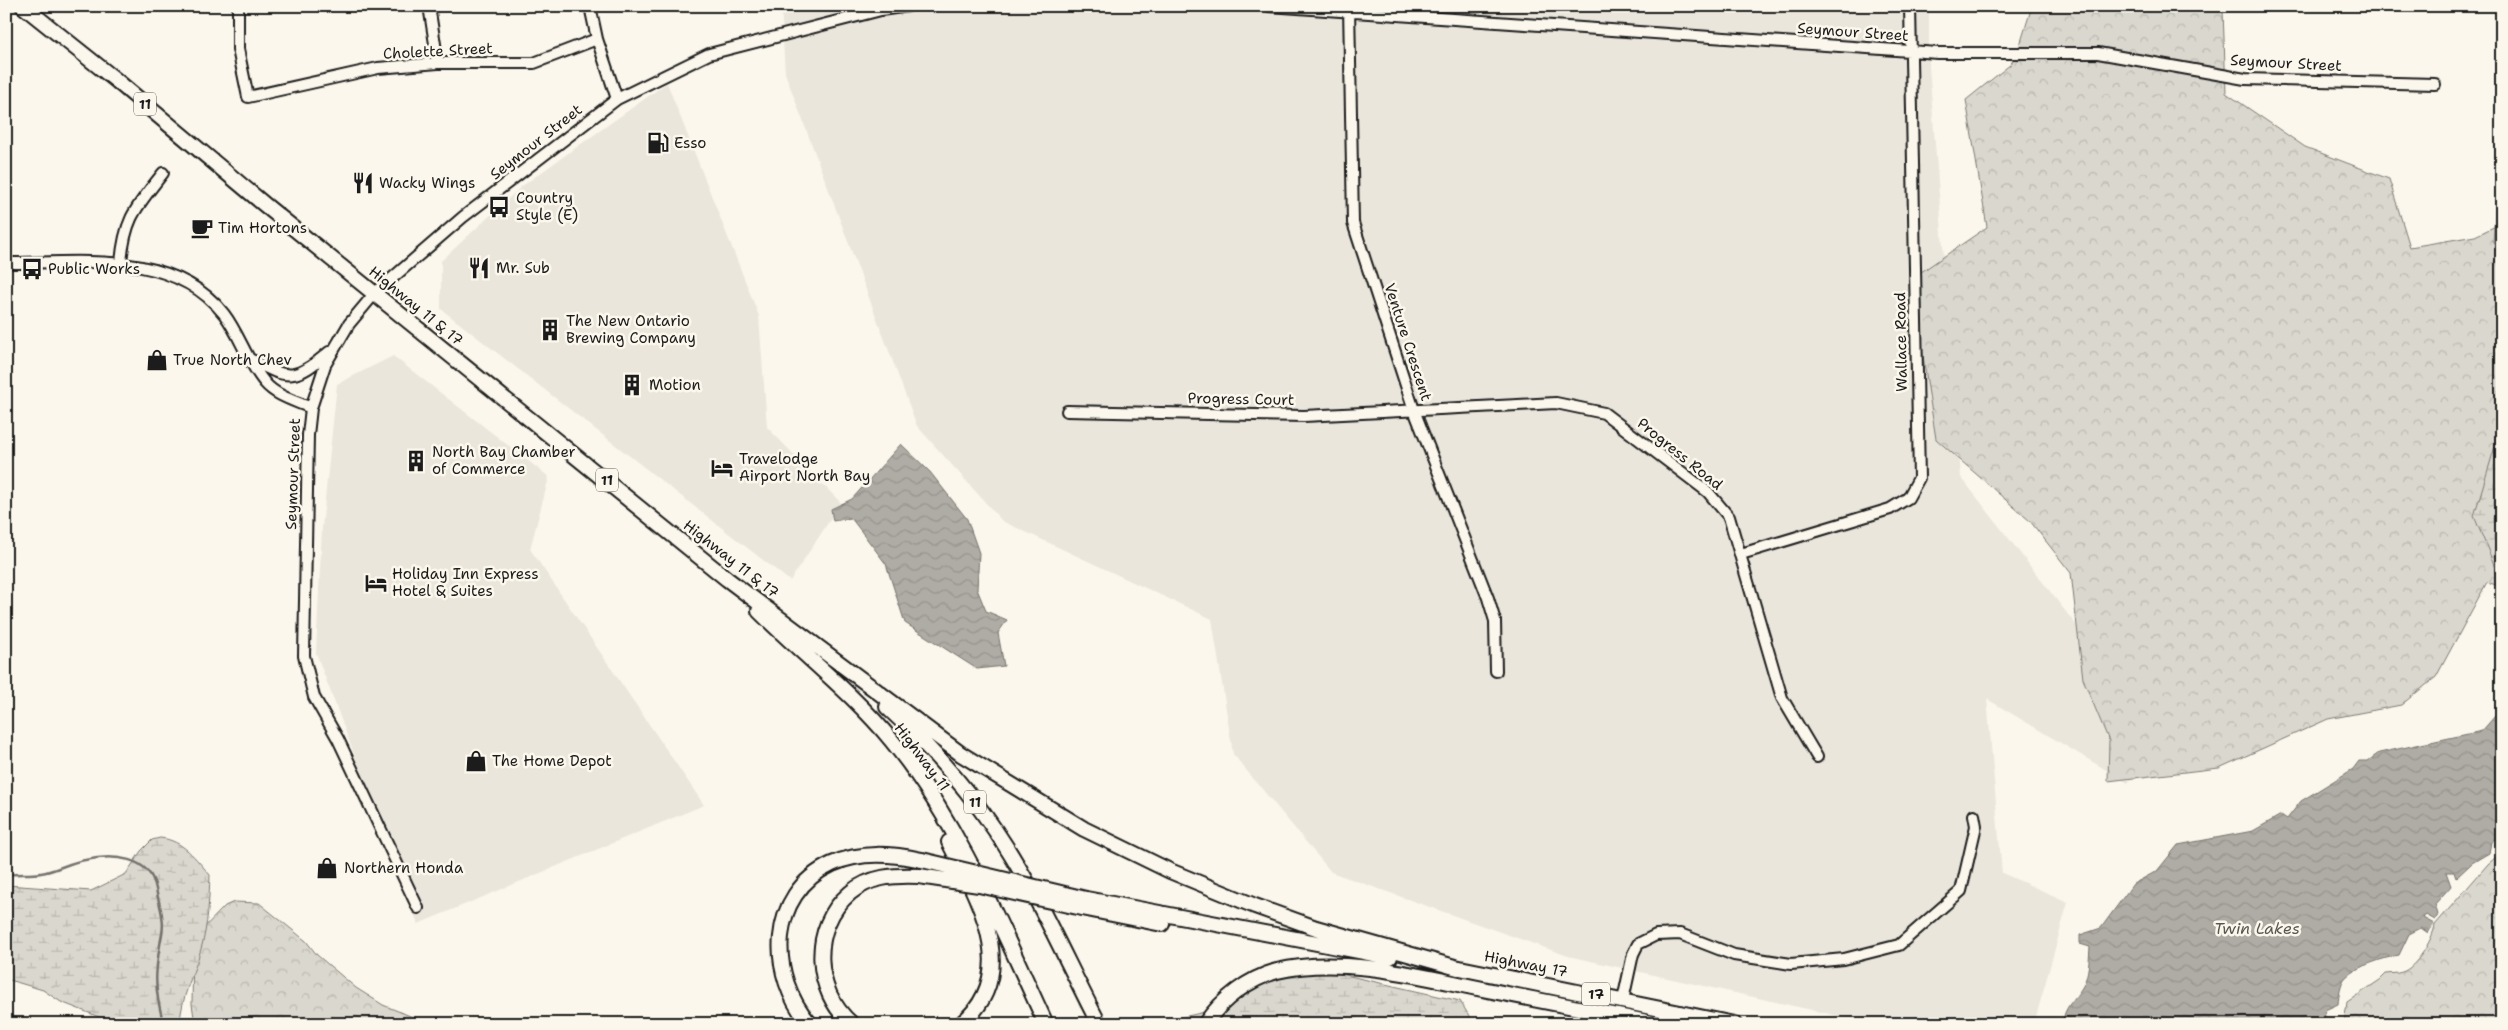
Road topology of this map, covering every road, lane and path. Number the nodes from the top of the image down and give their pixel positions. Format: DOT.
graph roads {
  1 [pos="23,6"];
  2 [pos="238,6"];
  3 [pos="429,6"];
  4 [pos="590,6"];
  5 [pos="909,6"];
  6 [pos="1268,6"];
  7 [pos="1910,6"];
  8 [pos="1349,9"];
  9 [pos="597,39"];
  10 [pos="1910,51"];
  11 [pos="438,63"];
  12 [pos="2435,84"];
  13 [pos="617,99"];
  14 [pos="163,173"];
  15 [pos="6,263"];
  16 [pos="121,263"];
  17 [pos="375,293"];
  18 [pos="332,349"];
  19 [pos="251,359"];
  20 [pos="311,408"];
  21 [pos="1414,410"];
  22 [pos="1067,411"];
  23 [pos="1741,554"];
  24 [pos="788,631"];
  25 [pos="1496,671"];
  26 [pos="1817,757"];
  27 [pos="908,761"];
  28 [pos="1974,815"];
  29 [pos="1084,904"];
  30 [pos="418,908"];
  31 [pos="1458,968"];
  32 [pos="1454,983"];
  33 [pos="1623,1000"];
  34 [pos="1619,1020"];
  35 [pos="810,1024"];
  36 [pos="852,1024"];
  37 [pos="961,1024"];
  38 [pos="1046,1024"];
  39 [pos="1099,1024"];
  40 [pos="1205,1024"];
  41 [pos="1657,1024"];
  42 [pos="1734,1024"];
  1 -- 17 [label="highway, Highway 11 & 17 / 11"];
  2 -- 11 [label="street, Cholette Street"];
  3 -- 11 [label="street"];
  4 -- 9 [label="street"];
  5 -- 13 [label="street, Seymour Street"];
  6 -- 8 [label="street, Seymour Street"];
  7 -- 10 [label="street, Wallace Road"];
  8 -- 10 [label="street, Seymour Street"];
  8 -- 21 [label="street, Venture Crescent"];
  9 -- 11 [label="street, Cholette Street"];
  9 -- 13 [label="street"];
  10 -- 12 [label="street, Seymour Street"];
  10 -- 23 [label="street, Wallace Road"];
  13 -- 17 [label="street, Seymour Street"];
  14 -- 16 [label="street"];
  15 -- 16 [label="street"];
  16 -- 19 [label="street"];
  17 -- 18 [label="street, Seymour Street"];
  17 -- 24 [label="highway, Highway 11 & 17 / 11"];
  18 -- 19 [label="street"];
  18 -- 20 [label="street, Seymour Street"];
  19 -- 20 [label="street"];
  20 -- 30 [label="street, Seymour Street"];
  21 -- 22 [label="street, Progress Court"];
  21 -- 23 [label="street, Progress Road"];
  21 -- 25 [label="street, Venture Crescent"];
  23 -- 26 [label="street, Progress Road"];
  24 -- 27 [label="highway, Highway 11 / 11"];
  24 -- 31 [label="highway"];
  24 -- 39 [label="highway, Highway 11 / 11"];
  27 -- 37 [label="highway"];
  27 -- 38 [label="highway, Highway 11 / 11"];
  28 -- 33 [label="street"];
  29 -- 31 [label="highway"];
  29 -- 32 [label="highway"];
  29 -- 35 [label="highway, bridge"];
  29 -- 36 [label="highway, bridge"];
  31 -- 33 [label="highway, Highway 17 / 17"];
  32 -- 34 [label="highway, 17"];
  32 -- 40 [label="highway"];
  33 -- 34 [label="highway"];
  33 -- 42 [label="highway, Highway 17 / 17"];
  34 -- 41 [label="highway, 17"];
}
